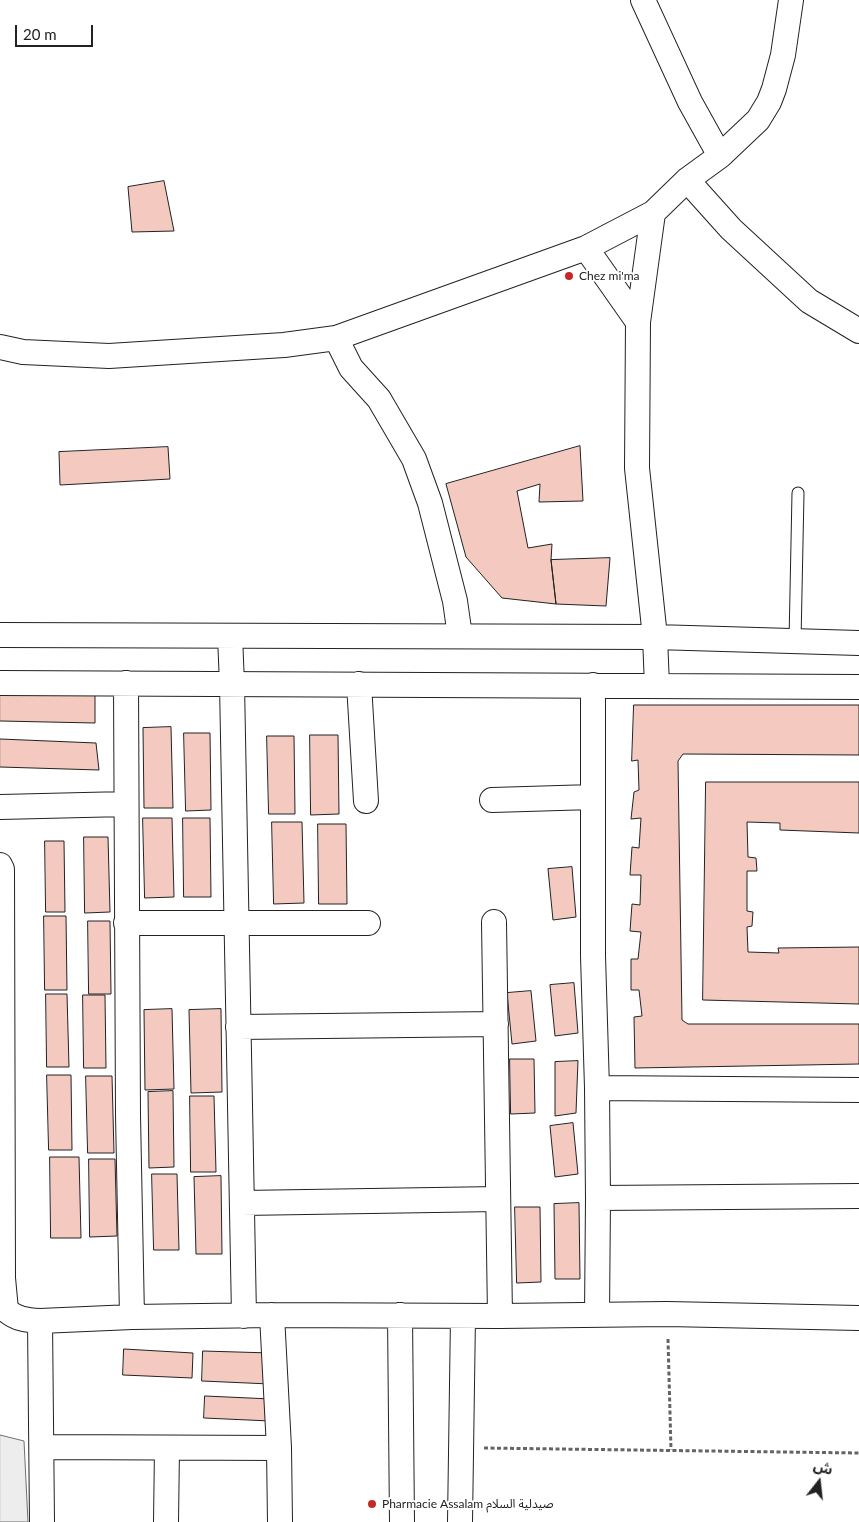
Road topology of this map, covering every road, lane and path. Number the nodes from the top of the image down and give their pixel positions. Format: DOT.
graph roads {
  1 [pos="643,0"];
  2 [pos="790,0"];
  3 [pos="720,156"];
  4 [pos="687,180"];
  5 [pos="653,213"];
  6 [pos="586,248"];
  7 [pos="638,322"];
  8 [pos="859,331"];
  9 [pos="336,338"];
  10 [pos="0,347"];
  11 [pos="798,493"];
  12 [pos="0,634"];
  13 [pos="230,636"];
  14 [pos="460,636"];
  15 [pos="655,637"];
  16 [pos="795,641"];
  17 [pos="859,643"];
  18 [pos="0,683"];
  19 [pos="126,683"];
  20 [pos="232,684"];
  21 [pos="359,684"];
  22 [pos="593,686"];
  23 [pos="656,686"];
  24 [pos="859,687"];
  25 [pos="593,797"];
  26 [pos="492,800"];
  27 [pos="366,801"];
  28 [pos="126,804"];
  29 [pos="0,807"];
  30 [pos="0,864"];
  31 [pos="494,922"];
  32 [pos="126,923"];
  33 [pos="236,923"];
  34 [pos="368,924"];
  35 [pos="496,1024"];
  36 [pos="238,1027"];
  37 [pos="597,1088"];
  38 [pos="859,1090"];
  39 [pos="859,1196"];
  40 [pos="598,1198"];
  41 [pos="498,1199"];
  42 [pos="242,1203"];
  43 [pos="667,1314"];
  44 [pos="272,1315"];
  45 [pos="400,1315"];
  46 [pos="597,1315"];
  47 [pos="244,1316"];
  48 [pos="463,1316"];
  49 [pos="500,1316"];
  50 [pos="132,1317"];
  51 [pos="859,1318"];
  52 [pos="40,1320"];
  53 [pos="43,1447"];
  54 [pos="461,1447"];
  55 [pos="167,1448"];
  56 [pos="279,1448"];
  57 [pos="672,1450"];
  58 [pos="859,1453"];
  59 [pos="42,1522"];
  60 [pos="166,1522"];
  61 [pos="280,1522"];
  62 [pos="402,1522"];
  63 [pos="460,1522"];
  1 -- 3 [label="street"];
  2 -- 3 [label="street"];
  3 -- 4 [label="street"];
  4 -- 5 [label="street"];
  4 -- 8 [label="street"];
  5 -- 6 [label="street"];
  5 -- 7 [label="street"];
  6 -- 7 [label="street"];
  6 -- 9 [label="street"];
  7 -- 15 [label="street"];
  9 -- 10 [label="street"];
  9 -- 14 [label="street"];
  11 -- 16 [label="lane"];
  12 -- 13 [label="street"];
  13 -- 14 [label="street"];
  13 -- 20 [label="street"];
  14 -- 15 [label="street"];
  15 -- 16 [label="street"];
  15 -- 23 [label="street"];
  16 -- 17 [label="street"];
  18 -- 19 [label="street"];
  19 -- 20 [label="street"];
  19 -- 28 [label="street"];
  20 -- 21 [label="street"];
  20 -- 33 [label="street"];
  21 -- 22 [label="street"];
  21 -- 27 [label="street"];
  22 -- 23 [label="street"];
  22 -- 25 [label="street"];
  23 -- 24 [label="street"];
  25 -- 26 [label="street"];
  25 -- 37 [label="street"];
  28 -- 29 [label="street"];
  28 -- 32 [label="street"];
  30 -- 52 [label="street"];
  31 -- 35 [label="street"];
  32 -- 33 [label="street"];
  32 -- 50 [label="street"];
  33 -- 34 [label="street"];
  33 -- 36 [label="street"];
  35 -- 36 [label="street"];
  35 -- 41 [label="street"];
  36 -- 42 [label="street"];
  37 -- 38 [label="street"];
  37 -- 40 [label="street"];
  39 -- 40 [label="street"];
  40 -- 46 [label="street"];
  41 -- 42 [label="street"];
  41 -- 49 [label="street"];
  42 -- 47 [label="street"];
  43 -- 46 [label="street"];
  43 -- 51 [label="street"];
  43 -- 57 [label="path"];
  44 -- 45 [label="street"];
  44 -- 47 [label="street"];
  44 -- 56 [label="street"];
  45 -- 48 [label="street"];
  45 -- 62 [label="street"];
  46 -- 49 [label="street"];
  47 -- 50 [label="street"];
  48 -- 49 [label="street"];
  48 -- 54 [label="street"];
  50 -- 52 [label="street"];
  52 -- 53 [label="street"];
  53 -- 55 [label="street"];
  53 -- 59 [label="street"];
  54 -- 57 [label="path"];
  54 -- 63 [label="street"];
  55 -- 56 [label="street"];
  55 -- 60 [label="street"];
  56 -- 61 [label="street"];
  57 -- 58 [label="path"];
}
